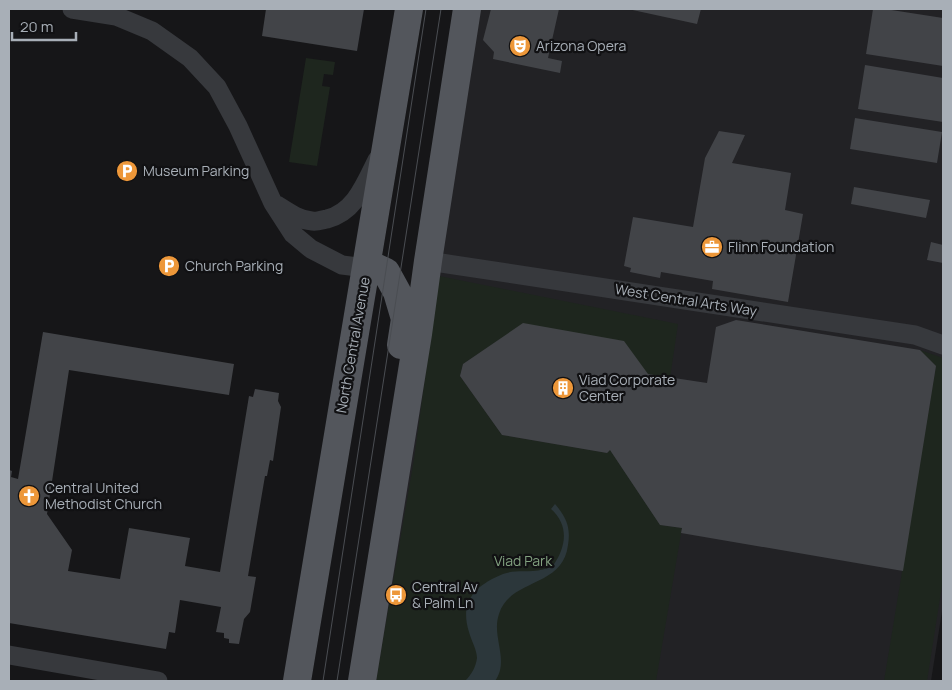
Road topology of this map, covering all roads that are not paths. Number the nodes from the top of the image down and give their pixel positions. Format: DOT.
graph roads {
  1 [pos="72,9"];
  2 [pos="409,9"];
  3 [pos="468,9"];
  4 [pos="389,134"];
  5 [pos="273,203"];
  6 [pos="428,261"];
  7 [pos="366,268"];
  8 [pos="943,345"];
  9 [pos="389,508"];
  10 [pos="9,655"];
  11 [pos="158,681"];
  12 [pos="297,681"];
  13 [pos="362,681"];
  1 -- 5 [label="street"];
  2 -- 4 [label="main road, North Central Avenue"];
  3 -- 6 [label="main road"];
  4 -- 5 [label="street"];
  4 -- 7 [label="main road, North Central Avenue"];
  5 -- 7 [label="street"];
  6 -- 8 [label="street, West Central Arts Way"];
  6 -- 9 [label="main road"];
  7 -- 9 [label="main road"];
  7 -- 12 [label="main road, North Central Avenue"];
  9 -- 13 [label="main road"];
  10 -- 11 [label="street"];
}
